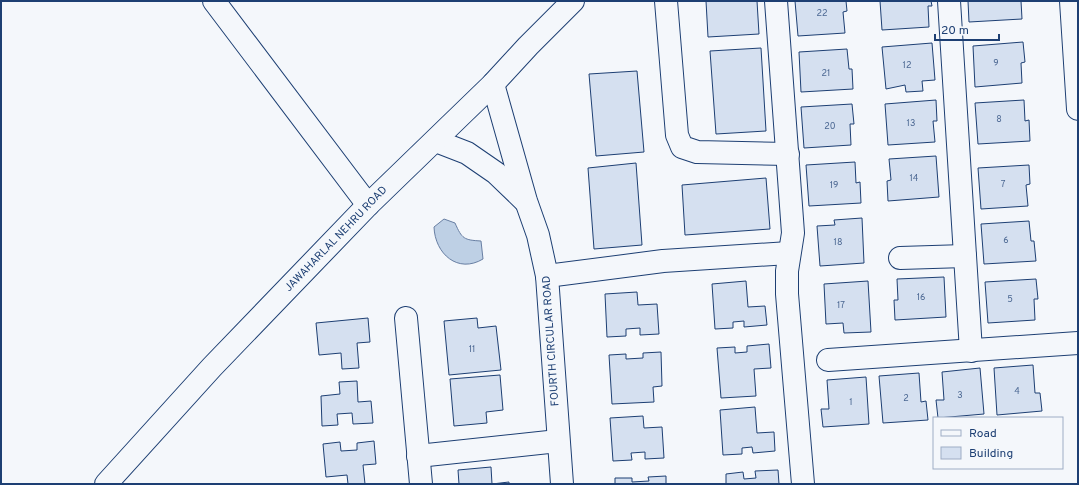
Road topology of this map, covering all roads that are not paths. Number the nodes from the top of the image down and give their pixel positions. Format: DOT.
graph roads {
  1 [pos="214,1"];
  2 [pos="573,1"];
  3 [pos="666,1"];
  4 [pos="776,1"];
  5 [pos="949,1"];
  6 [pos="1072,1"];
  7 [pos="1076,32"];
  8 [pos="493,84"];
  9 [pos="1078,109"];
  10 [pos="436,141"];
  11 [pos="788,154"];
  12 [pos="526,201"];
  13 [pos="368,205"];
  14 [pos="789,253"];
  15 [pos="965,256"];
  16 [pos="900,258"];
  17 [pos="547,276"];
  18 [pos="406,318"];
  19 [pos="1078,343"];
  20 [pos="971,351"];
  21 [pos="828,360"];
  22 [pos="558,441"];
  23 [pos="418,456"];
  24 [pos="106,484"];
  25 [pos="420,484"];
  26 [pos="562,484"];
  27 [pos="803,484"];
  1 -- 13 [label="street"];
  2 -- 8 [label="street, JAWAHARLAL NEHRU ROAD"];
  3 -- 11 [label="street"];
  4 -- 11 [label="street"];
  5 -- 15 [label="street"];
  6 -- 7 [label="street"];
  7 -- 9 [label="street"];
  8 -- 10 [label="street, JAWAHARLAL NEHRU ROAD"];
  8 -- 12 [label="street, FOURTH CIRCULAR ROAD"];
  10 -- 12 [label="street, FOURTH CIRCULAR ROAD"];
  10 -- 13 [label="street, JAWAHARLAL NEHRU ROAD"];
  11 -- 14 [label="street"];
  12 -- 17 [label="street, FOURTH CIRCULAR ROAD"];
  13 -- 24 [label="street, JAWAHARLAL NEHRU ROAD"];
  14 -- 17 [label="street"];
  14 -- 27 [label="street"];
  15 -- 16 [label="street"];
  15 -- 20 [label="street"];
  17 -- 22 [label="street, FOURTH CIRCULAR ROAD"];
  18 -- 23 [label="street"];
  19 -- 20 [label="street"];
  20 -- 21 [label="street"];
  22 -- 23 [label="street"];
  22 -- 26 [label="street, FOURTH CIRCULAR ROAD"];
  23 -- 25 [label="street"];
}
